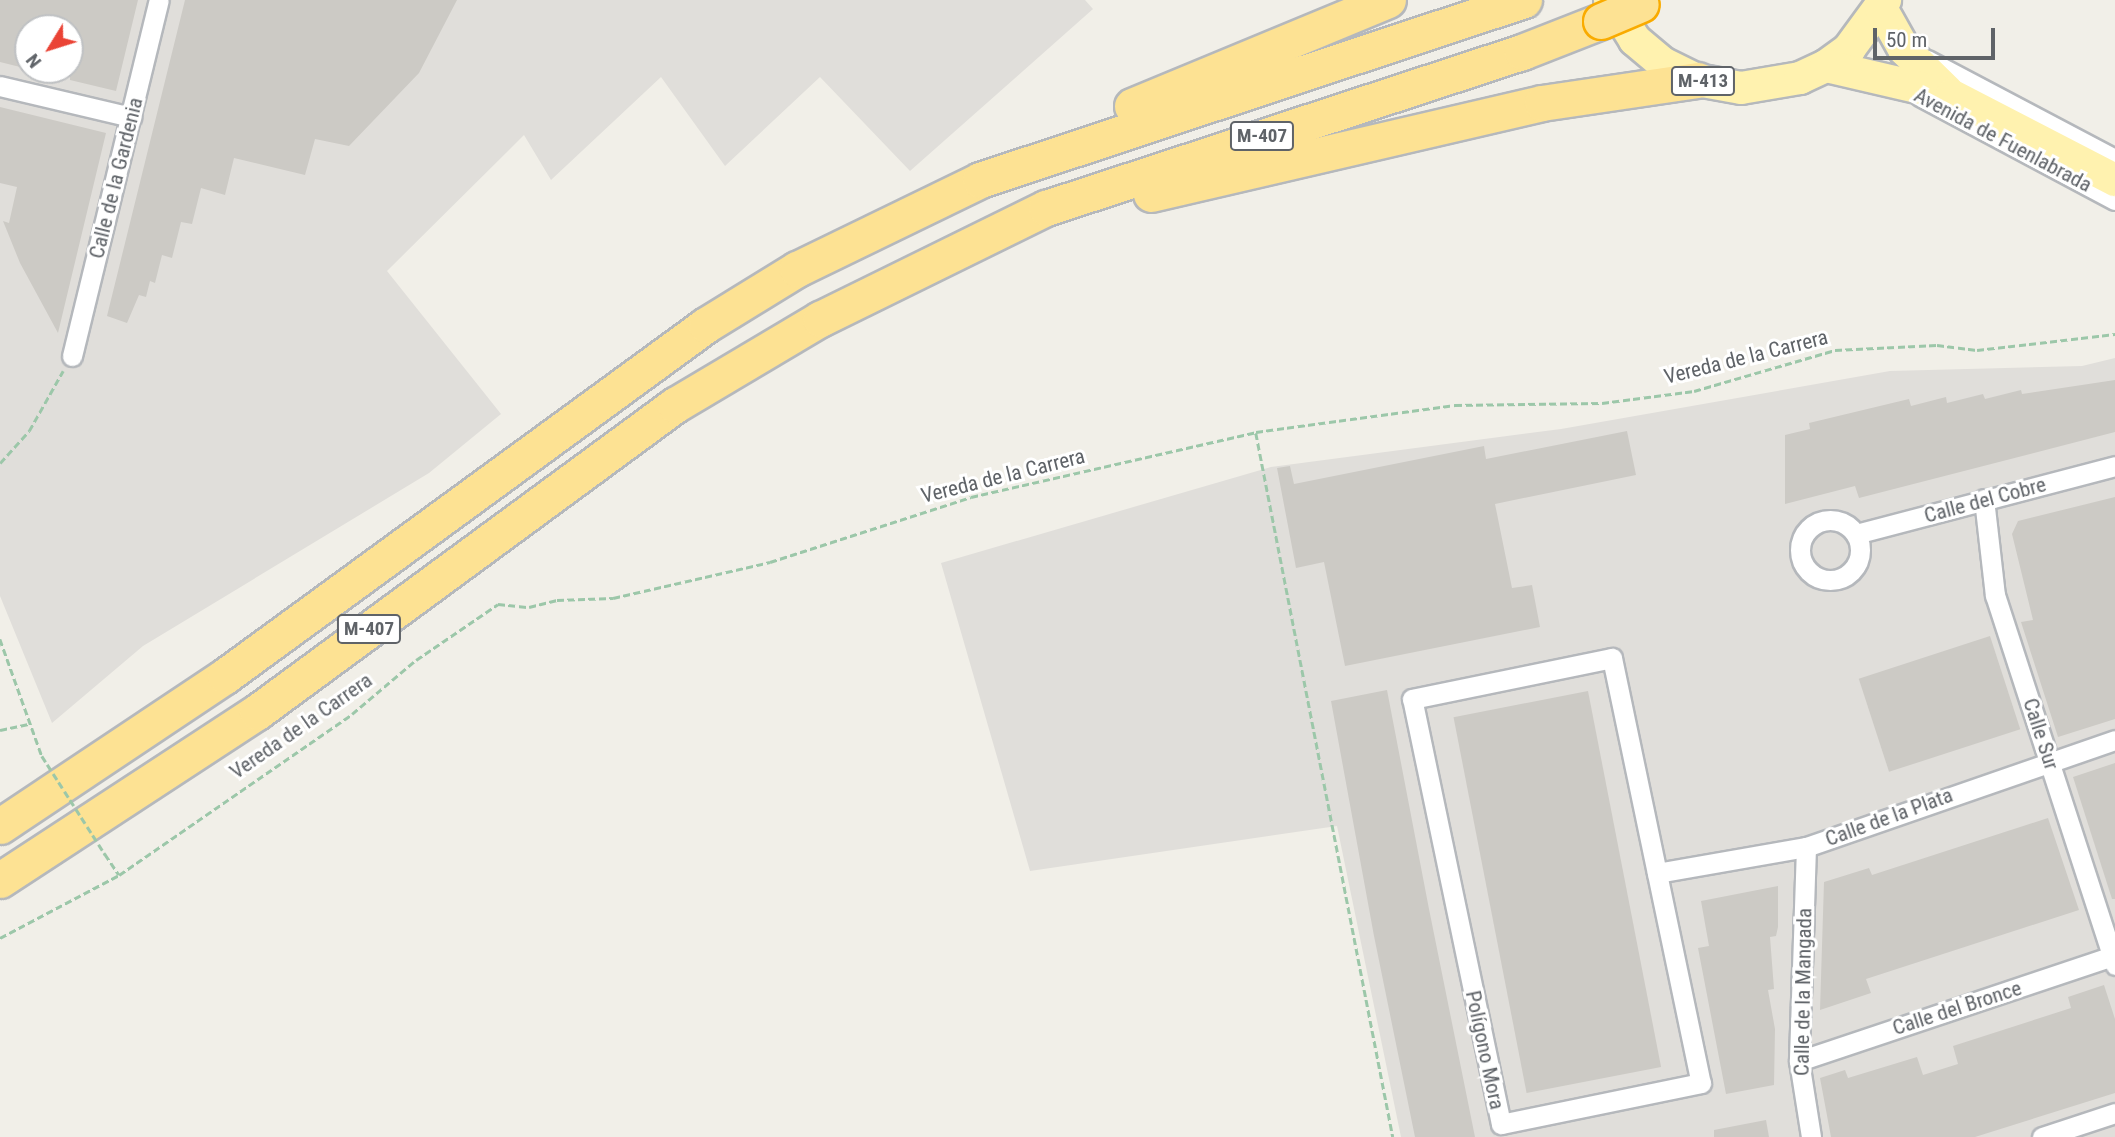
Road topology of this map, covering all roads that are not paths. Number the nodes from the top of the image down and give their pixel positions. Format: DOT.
graph roads {
  1 [pos="159,0"];
  2 [pos="1388,0"];
  3 [pos="1524,0"];
  4 [pos="1883,4"];
  5 [pos="1625,6"];
  6 [pos="1904,49"];
  7 [pos="1826,66"];
  8 [pos="1892,79"];
  9 [pos="1697,80"];
  10 [pos="0,86"];
  11 [pos="1951,95"];
  12 [pos="131,117"];
  13 [pos="2115,159"];
  14 [pos="980,180"];
  15 [pos="2115,180"];
  16 [pos="2115,200"];
  17 [pos="928,263"];
  18 [pos="72,355"];
  19 [pos="2115,466"];
  20 [pos="1984,499"];
  21 [pos="1856,534"];
  22 [pos="2115,740"];
  23 [pos="2050,760"];
  24 [pos="0,826"];
  25 [pos="1806,847"];
  26 [pos="1657,873"];
  27 [pos="0,880"];
  28 [pos="2114,959"];
  29 [pos="1800,1061"];
  30 [pos="2115,1114"];
  31 [pos="1811,1137"];
  32 [pos="2042,1137"];
  1 -- 12 [label="street, Calle de la Gardenia"];
  2 -- 14 [label="highway"];
  3 -- 14 [label="highway, M-407"];
  4 -- 6 [label="main road, M-413"];
  4 -- 7 [label="main road, M-413"];
  5 -- 9 [label="main road, M-413"];
  5 -- 17 [label="highway, M-407"];
  6 -- 11 [label="main road, M-413"];
  6 -- 13 [label="street, Avenida de Fuenlabrada"];
  7 -- 8 [label="main road, M-413"];
  7 -- 9 [label="main road, M-413"];
  8 -- 11 [label="main road, M-413"];
  8 -- 16 [label="street, Avenida de Fuenlabrada"];
  9 -- 17 [label="highway"];
  10 -- 12 [label="street"];
  11 -- 15 [label="main road, Avenida de Fuenlabrada / M-413"];
  12 -- 18 [label="street, Calle de la Gardenia"];
  14 -- 24 [label="highway, M-407"];
  17 -- 27 [label="highway, M-407"];
  19 -- 20 [label="street, Calle del Cobre"];
  20 -- 21 [label="street, Calle del Cobre"];
  20 -- 23 [label="street, Calle Sur"];
  22 -- 23 [label="street, Calle de la Plata"];
  23 -- 25 [label="street, Calle de la Plata"];
  23 -- 28 [label="street, Calle Sur"];
  25 -- 26 [label="street, Calle de la Plata"];
  25 -- 29 [label="street, Calle de la Mangada"];
  26 -- 26 [label="street, Polígono Mora"];
  28 -- 29 [label="street, Calle del Bronce"];
  29 -- 31 [label="street, Calle de la Mangada"];
  30 -- 32 [label="street"];
}
